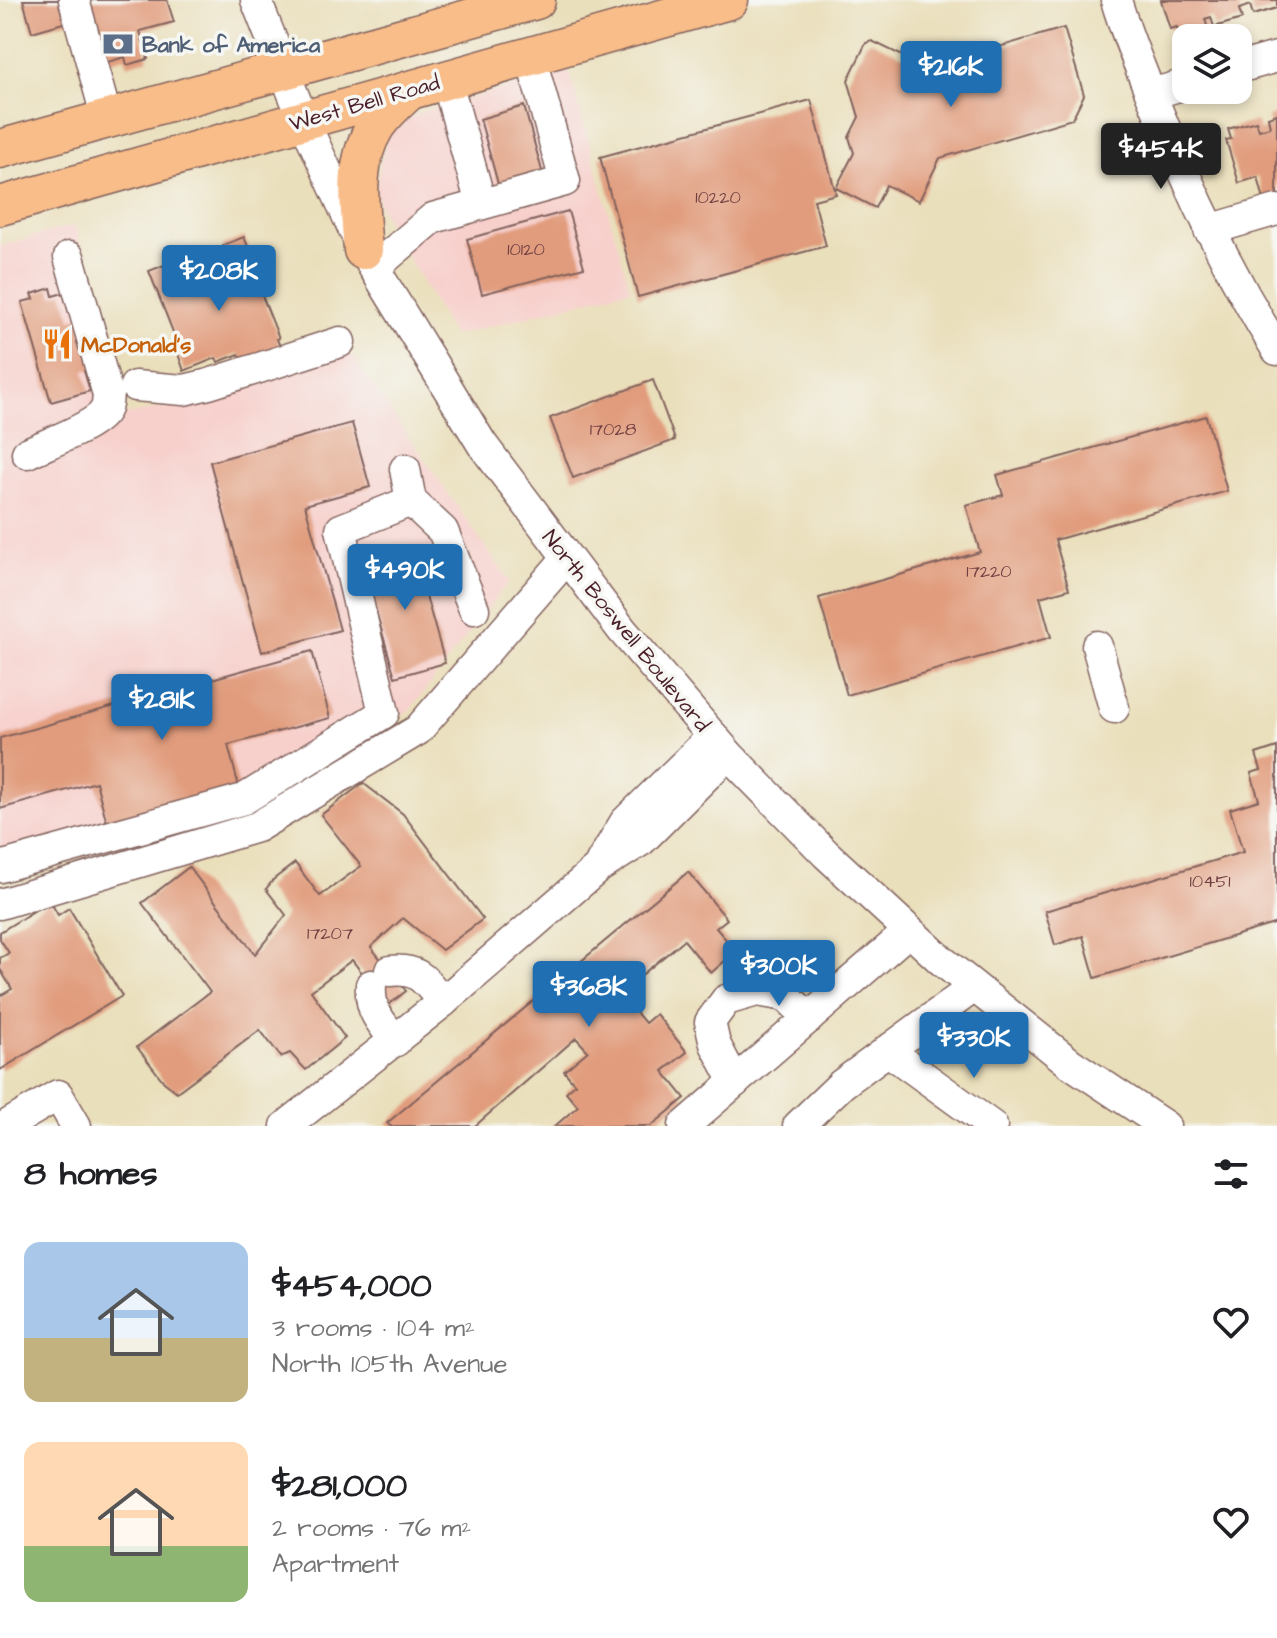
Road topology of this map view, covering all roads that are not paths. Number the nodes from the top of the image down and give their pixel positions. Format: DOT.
graph roads {
  1 [pos="74,0"];
  2 [pos="256,0"];
  3 [pos="536,0"];
  4 [pos="729,0"];
  5 [pos="1116,0"];
  6 [pos="468,10"];
  7 [pos="530,55"];
  8 [pos="1277,57"];
  9 [pos="1252,64"];
  10 [pos="283,71"];
  11 [pos="429,83"];
  12 [pos="1172,88"];
  13 [pos="1151,94"];
  14 [pos="107,119"];
  15 [pos="303,119"];
  16 [pos="0,149"];
  17 [pos="481,204"];
  18 [pos="0,206"];
  19 [pos="1277,210"];
  20 [pos="1209,230"];
  21 [pos="69,257"];
  22 [pos="369,259"];
  23 [pos="340,342"];
  24 [pos="1277,350"];
  25 [pos="135,386"];
  26 [pos="27,453"];
  27 [pos="405,469"];
  28 [pos="411,501"];
  29 [pos="567,558"];
  30 [pos="474,609"];
  31 [pos="1097,646"];
  32 [pos="1114,708"];
  33 [pos="720,745"];
  34 [pos="0,867"];
  35 [pos="0,904"];
  36 [pos="909,931"];
  37 [pos="974,987"];
  38 [pos="443,1002"];
  39 [pos="809,1018"];
  40 [pos="396,1041"];
  41 [pos="887,1050"];
  42 [pos="735,1082"];
  43 [pos="6,1126"];
  44 [pos="76,1126"];
  45 [pos="286,1126"];
  46 [pos="684,1126"];
  47 [pos="798,1126"];
  48 [pos="992,1126"];
  49 [pos="1165,1126"];
  1 -- 14 [label="street"];
  2 -- 10 [label="street, North Boswell Boulevard"];
  3 -- 6 [label="main road"];
  4 -- 7 [label="main road, West Bell Road"];
  5 -- 13 [label="street"];
  6 -- 10 [label="main road"];
  7 -- 11 [label="main road, West Bell Road"];
  7 -- 17 [label="street"];
  8 -- 9 [label="street"];
  10 -- 14 [label="main road"];
  10 -- 15 [label="street, North Boswell Boulevard"];
  11 -- 15 [label="main road, West Bell Road"];
  11 -- 17 [label="street"];
  11 -- 22 [label="main road"];
  12 -- 13 [label="street"];
  13 -- 20 [label="street"];
  14 -- 16 [label="main road"];
  15 -- 18 [label="main road, West Bell Road"];
  15 -- 22 [label="street, North Boswell Boulevard"];
  17 -- 22 [label="street"];
  19 -- 20 [label="street"];
  20 -- 24 [label="street"];
  21 -- 26 [label="street"];
  22 -- 29 [label="street, North Boswell Boulevard"];
  23 -- 25 [label="street"];
  27 -- 28 [label="street"];
  28 -- 30 [label="street"];
  28 -- 34 [label="street"];
  29 -- 33 [label="street, North Boswell Boulevard"];
  29 -- 35 [label="street"];
  31 -- 32 [label="street"];
  33 -- 36 [label="street, North Boswell Boulevard"];
  33 -- 38 [label="street"];
  36 -- 37 [label="street, North Boswell Boulevard"];
  36 -- 39 [label="street"];
  37 -- 41 [label="street"];
  37 -- 49 [label="street, North Boswell Boulevard"];
  38 -- 40 [label="street"];
  38 -- 40 [label="street"];
  39 -- 42 [label="street"];
  39 -- 42 [label="street"];
  40 -- 45 [label="street"];
  41 -- 47 [label="street"];
  41 -- 48 [label="street"];
  42 -- 46 [label="street"];
  43 -- 44 [label="street"];
}
